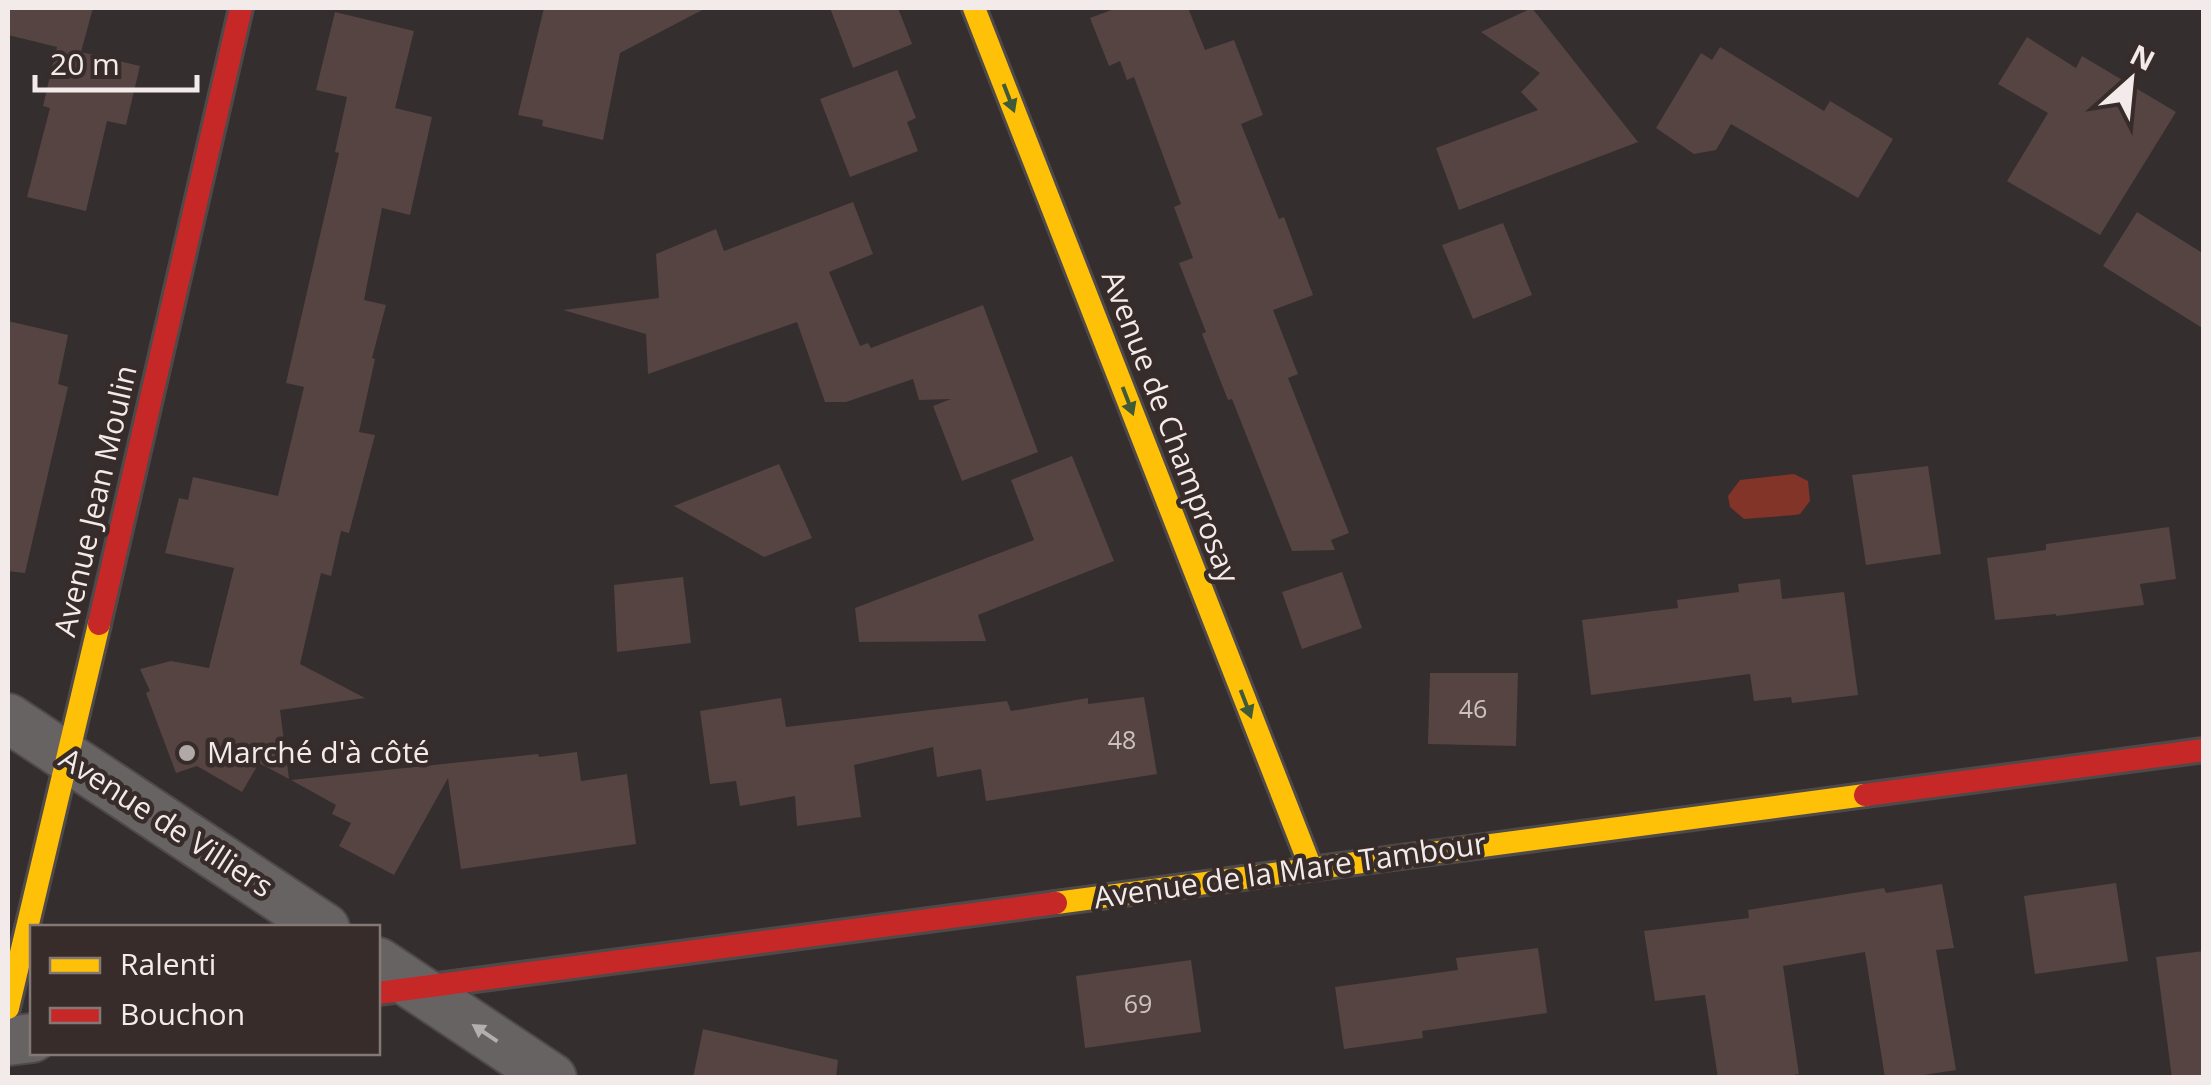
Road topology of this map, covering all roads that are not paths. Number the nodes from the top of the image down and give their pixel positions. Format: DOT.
graph roads {
  1 [pos="240,8"];
  2 [pos="974,8"];
  3 [pos="8,718"];
  4 [pos="2204,750"];
  5 [pos="68,758"];
  6 [pos="1311,868"];
  7 [pos="320,925"];
  8 [pos="380,965"];
  9 [pos="398,991"];
  10 [pos="8,1008"];
  11 [pos="552,1078"];
  1 -- 5 [label="street, Avenue Jean Moulin"];
  2 -- 6 [label="street, Avenue de Champrosay, one-way"];
  3 -- 5 [label="street, Avenue de Villiers"];
  4 -- 6 [label="street, Avenue de la Mare Tambour"];
  5 -- 7 [label="street, Avenue de Villiers"];
  5 -- 10 [label="street, Avenue Jean Moulin"];
  6 -- 9 [label="street, Avenue de la Mare Tambour"];
  8 -- 9 [label="street"];
  11 -- 9 [label="street, one-way"];
}
